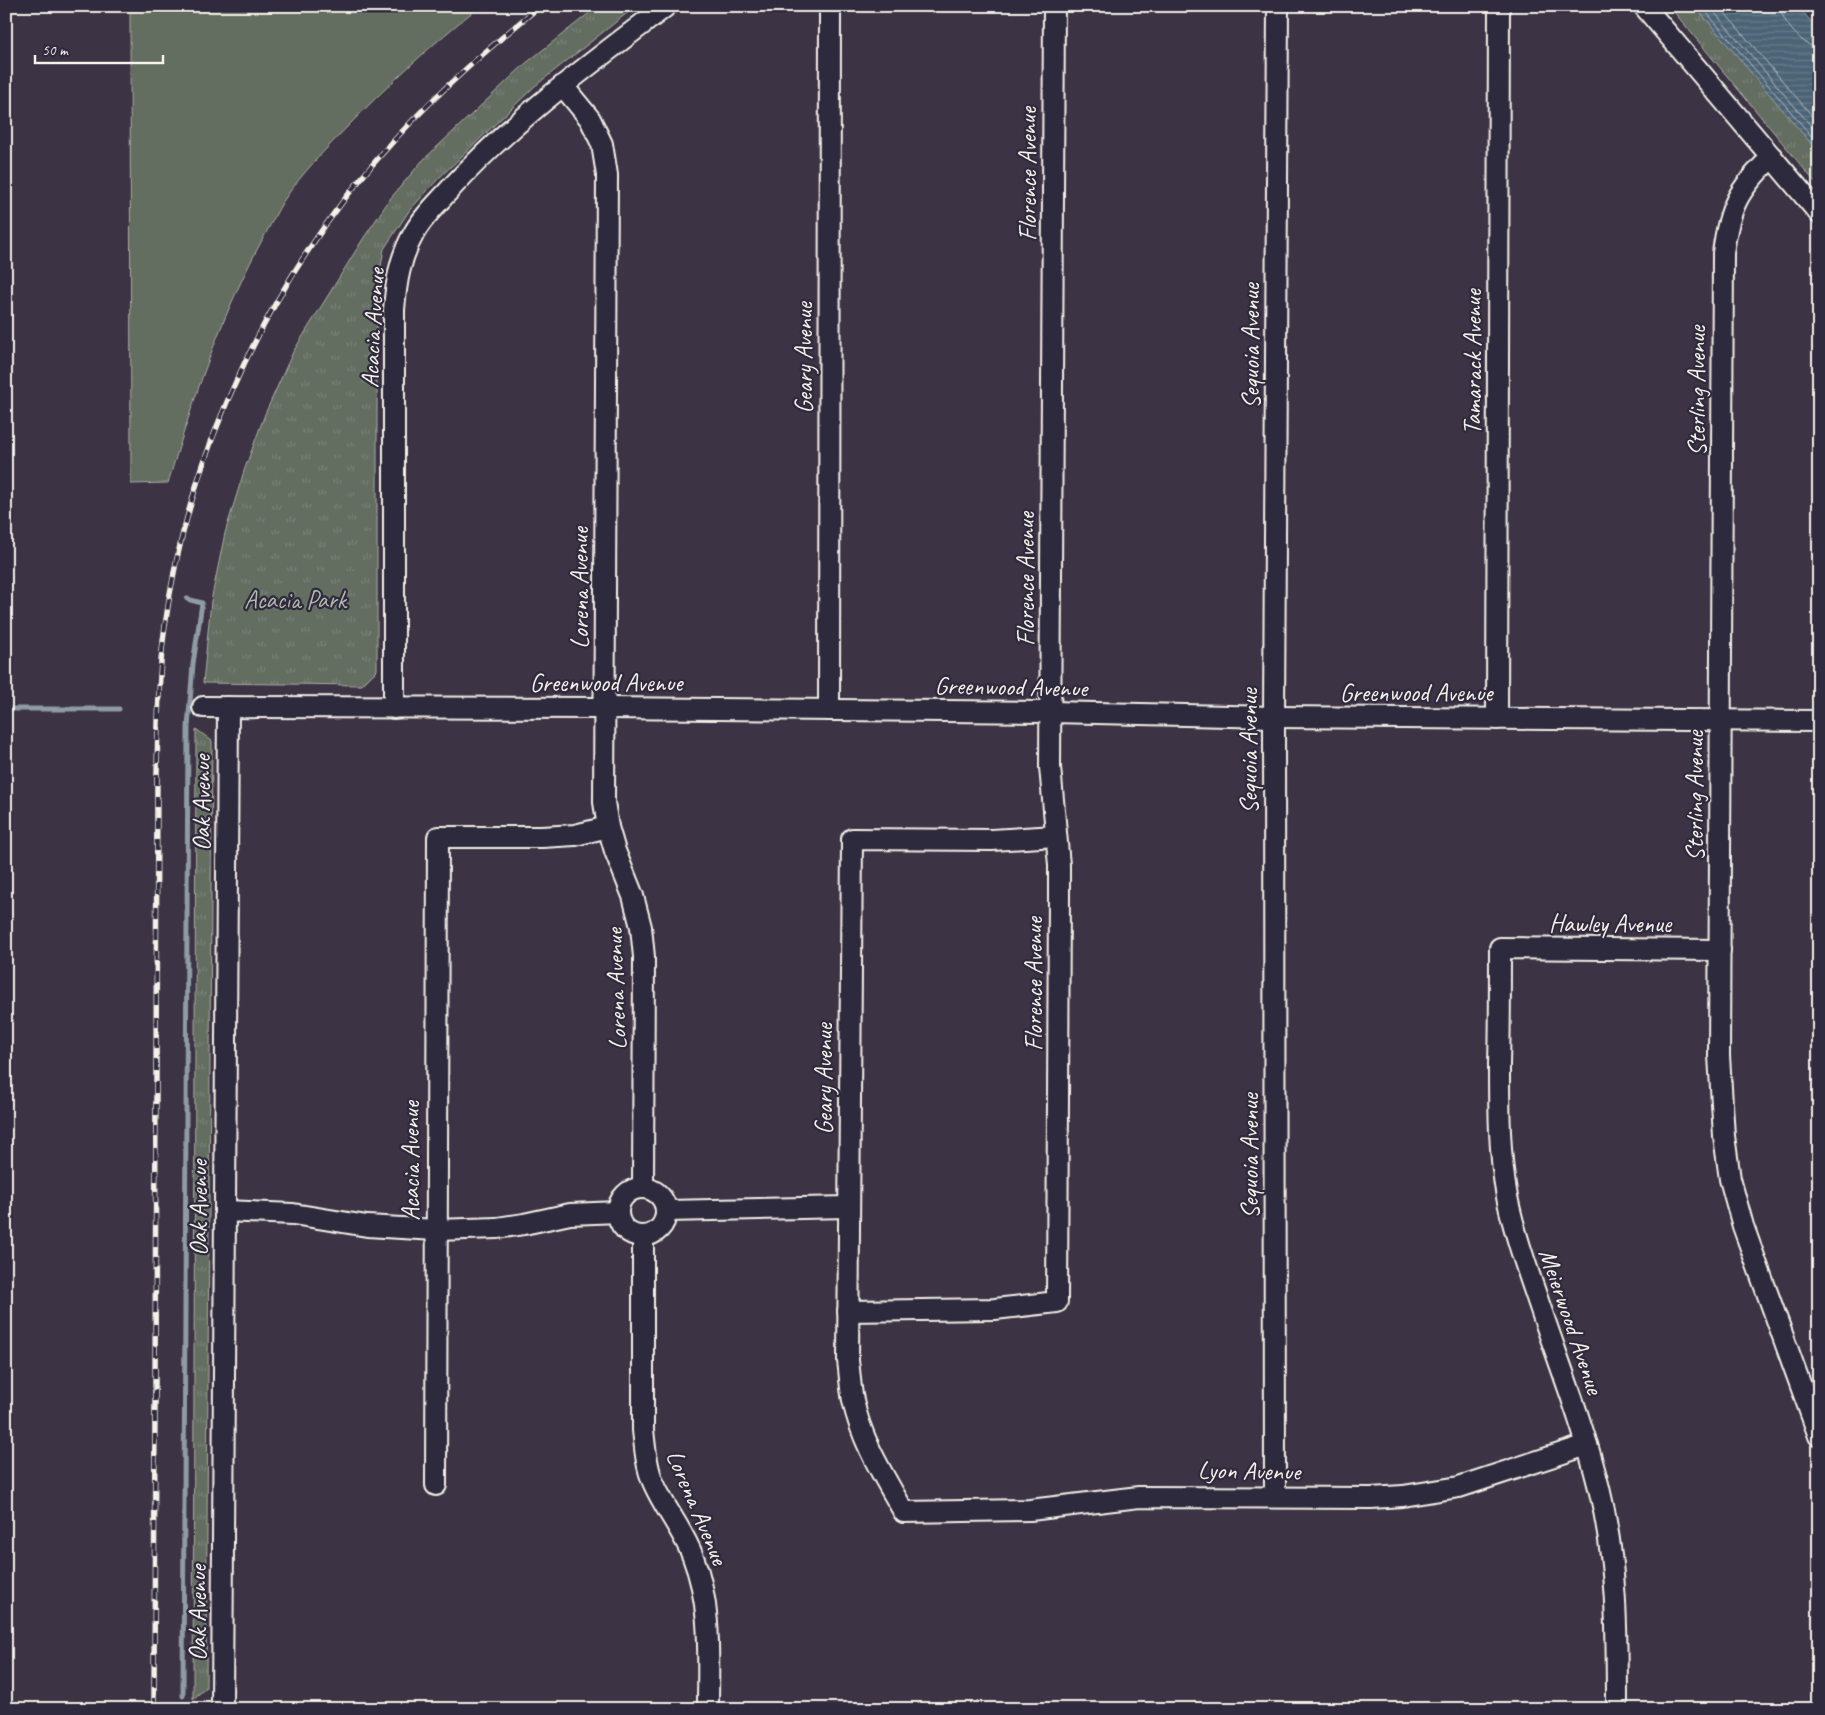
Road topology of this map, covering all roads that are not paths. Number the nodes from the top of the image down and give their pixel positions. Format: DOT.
graph roads {
  1 [pos="666,6"];
  2 [pos="830,6"];
  3 [pos="1054,6"];
  4 [pos="1278,6"];
  5 [pos="1499,6"];
  6 [pos="1644,6"];
  7 [pos="563,86"];
  8 [pos="1772,157"];
  9 [pos="1819,213"];
  10 [pos="203,708"];
  11 [pos="228,708"];
  12 [pos="394,708"];
  13 [pos="605,708"];
  14 [pos="829,710"];
  15 [pos="1051,712"];
  16 [pos="1274,717"];
  17 [pos="1497,719"];
  18 [pos="1720,720"];
  19 [pos="1819,721"];
  20 [pos="608,827"];
  21 [pos="1056,836"];
  22 [pos="1500,948"];
  23 [pos="1720,950"];
  24 [pos="643,1187"];
  25 [pos="848,1207"];
  26 [pos="225,1211"];
  27 [pos="667,1211"];
  28 [pos="618,1212"];
  29 [pos="436,1230"];
  30 [pos="643,1236"];
  31 [pos="848,1311"];
  32 [pos="1819,1436"];
  33 [pos="1587,1445"];
  34 [pos="436,1485"];
  35 [pos="1275,1497"];
  36 [pos="904,1512"];
  37 [pos="222,1709"];
  38 [pos="708,1709"];
  39 [pos="1618,1709"];
  1 -- 7 [label="street, Acacia Avenue"];
  2 -- 14 [label="street, Geary Avenue"];
  3 -- 15 [label="street, Florence Avenue"];
  4 -- 16 [label="street, Sequoia Avenue"];
  5 -- 17 [label="street, Tamarack Avenue"];
  6 -- 8 [label="street"];
  7 -- 12 [label="street, Acacia Avenue"];
  7 -- 13 [label="street, Lorena Avenue"];
  8 -- 9 [label="street"];
  8 -- 18 [label="street, Sterling Avenue"];
  10 -- 11 [label="street, Greenwood Avenue"];
  11 -- 12 [label="street, Greenwood Avenue"];
  11 -- 26 [label="street, Oak Avenue"];
  12 -- 13 [label="street, Greenwood Avenue"];
  13 -- 14 [label="street, Greenwood Avenue"];
  13 -- 20 [label="street, Lorena Avenue"];
  14 -- 15 [label="street, Greenwood Avenue"];
  15 -- 16 [label="street, Greenwood Avenue"];
  15 -- 21 [label="street, Florence Avenue"];
  16 -- 17 [label="street, Greenwood Avenue"];
  16 -- 35 [label="street, Sequoia Avenue"];
  17 -- 18 [label="street, Greenwood Avenue"];
  18 -- 19 [label="street, Greenwood Avenue"];
  18 -- 23 [label="street, Sterling Avenue"];
  20 -- 24 [label="street, Lorena Avenue"];
  20 -- 29 [label="street, Acacia Avenue"];
  21 -- 25 [label="street, Geary Avenue"];
  21 -- 31 [label="street, Florence Avenue"];
  22 -- 23 [label="street, Hawley Avenue"];
  22 -- 33 [label="street, Meierwood Avenue"];
  23 -- 32 [label="street, Sterling Avenue"];
  24 -- 27 [label="street"];
  24 -- 28 [label="street"];
  25 -- 27 [label="street"];
  25 -- 31 [label="street, Geary Avenue"];
  26 -- 29 [label="street"];
  26 -- 37 [label="street, Oak Avenue"];
  27 -- 30 [label="street"];
  28 -- 29 [label="street"];
  28 -- 30 [label="street"];
  29 -- 34 [label="street, Acacia Avenue"];
  30 -- 38 [label="street, Lorena Avenue"];
  31 -- 36 [label="street, Geary Avenue"];
  33 -- 35 [label="street, Lyon Avenue"];
  33 -- 39 [label="street, Meierwood Avenue"];
  35 -- 36 [label="street, Lyon Avenue"];
}
